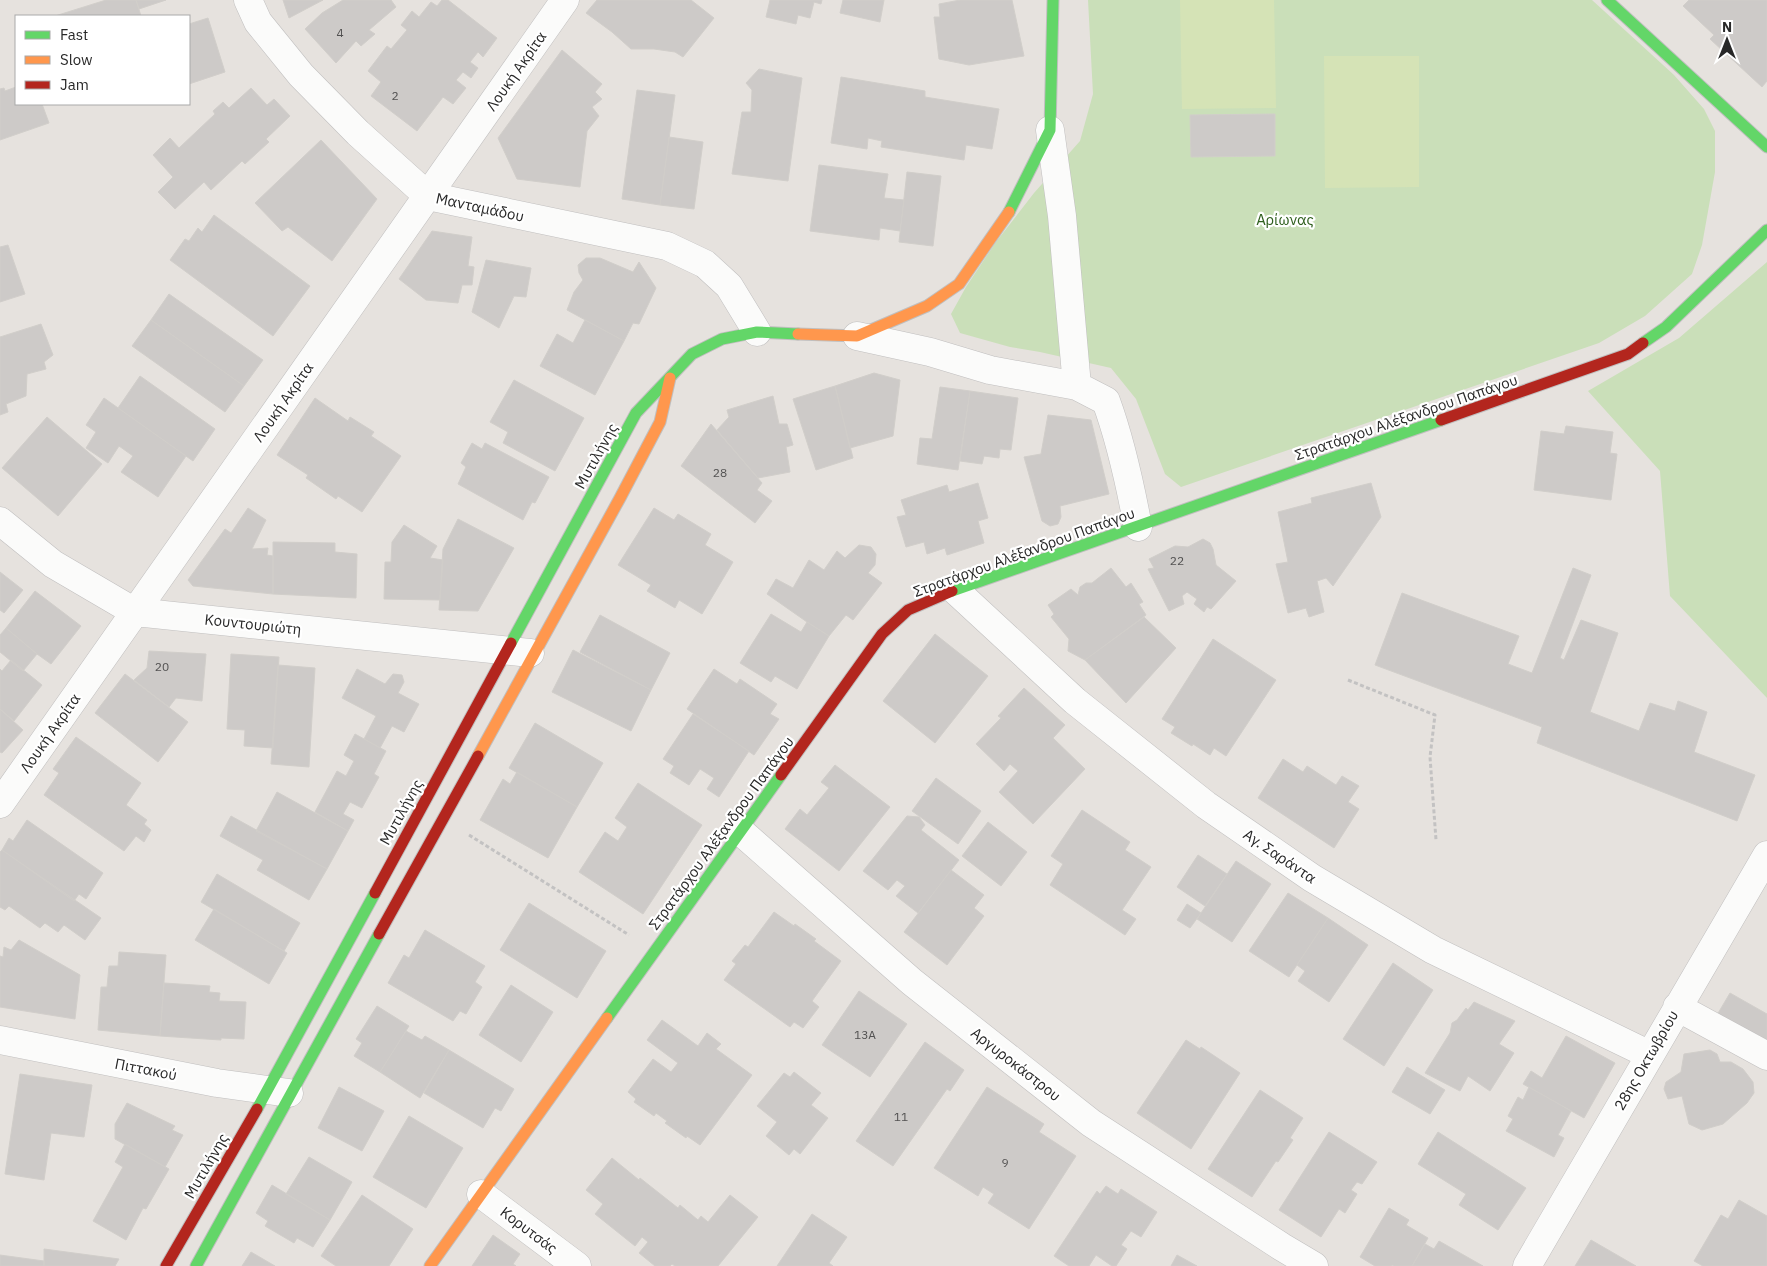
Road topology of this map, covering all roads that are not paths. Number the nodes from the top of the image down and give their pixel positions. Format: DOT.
graph roads {
  1 [pos="248,0"];
  2 [pos="566,0"];
  3 [pos="1053,0"];
  4 [pos="1607,0"];
  5 [pos="1050,130"];
  6 [pos="1767,147"];
  7 [pos="428,196"];
  8 [pos="1767,230"];
  9 [pos="757,332"];
  10 [pos="857,336"];
  11 [pos="670,377"];
  12 [pos="1077,386"];
  13 [pos="0,521"];
  14 [pos="1138,527"];
  15 [pos="955,590"];
  16 [pos="135,612"];
  17 [pos="506,650"];
  18 [pos="534,653"];
  19 [pos="0,804"];
  20 [pos="740,831"];
  21 [pos="1767,855"];
  22 [pos="1677,1007"];
  23 [pos="0,1040"];
  24 [pos="1650,1055"];
  25 [pos="1767,1056"];
  26 [pos="279,1092"];
  27 [pos="481,1194"];
  28 [pos="166,1266"];
  29 [pos="196,1266"];
  30 [pos="430,1266"];
  31 [pos="577,1266"];
  32 [pos="1314,1266"];
  33 [pos="1527,1266"];
  1 -- 7 [label="street, Μανταμάδου"];
  2 -- 7 [label="street, Λουκή Ακρίτα"];
  3 -- 5 [label="street"];
  4 -- 6 [label="street"];
  5 -- 10 [label="street"];
  5 -- 12 [label="street"];
  7 -- 9 [label="street, Μανταμάδου"];
  7 -- 16 [label="street, Λουκή Ακρίτα"];
  8 -- 14 [label="street, Στρατάρχου Αλέξανδρου Παπάγου"];
  9 -- 10 [label="street, Μυτιλήνης"];
  9 -- 11 [label="street, Μυτιλήνης"];
  10 -- 12 [label="street"];
  11 -- 17 [label="street, Μυτιλήνης"];
  11 -- 18 [label="street, Μυτιλήνης"];
  12 -- 14 [label="street"];
  13 -- 16 [label="street, Κουντουριώτη"];
  14 -- 15 [label="street, Στρατάρχου Αλέξανδρου Παπάγου"];
  15 -- 20 [label="street, Στρατάρχου Αλέξανδρου Παπάγου"];
  15 -- 24 [label="street, Αγ. Σαράντα"];
  16 -- 17 [label="street, Κουντουριώτη"];
  16 -- 19 [label="street, Λουκή Ακρίτα"];
  17 -- 18 [label="street, Κουντουριώτη"];
  17 -- 26 [label="street, Μυτιλήνης"];
  18 -- 26 [label="street, Μυτιλήνης"];
  20 -- 27 [label="street, Στρατάρχου Αλέξανδρου Παπάγου"];
  20 -- 32 [label="street, Αργυροκάστρου"];
  21 -- 22 [label="street, 28ης Οκτωβρίου"];
  22 -- 24 [label="street, 28ης Οκτωβρίου"];
  22 -- 25 [label="street"];
  23 -- 26 [label="street, Πιττακού"];
  24 -- 33 [label="street, 28ης Οκτωβρίου"];
  26 -- 28 [label="street, Μυτιλήνης"];
  26 -- 29 [label="street, Μυτιλήνης"];
  27 -- 30 [label="street, Στρατάρχου Αλέξανδρου Παπάγου"];
  27 -- 31 [label="street, Κορυτσάς"];
}
